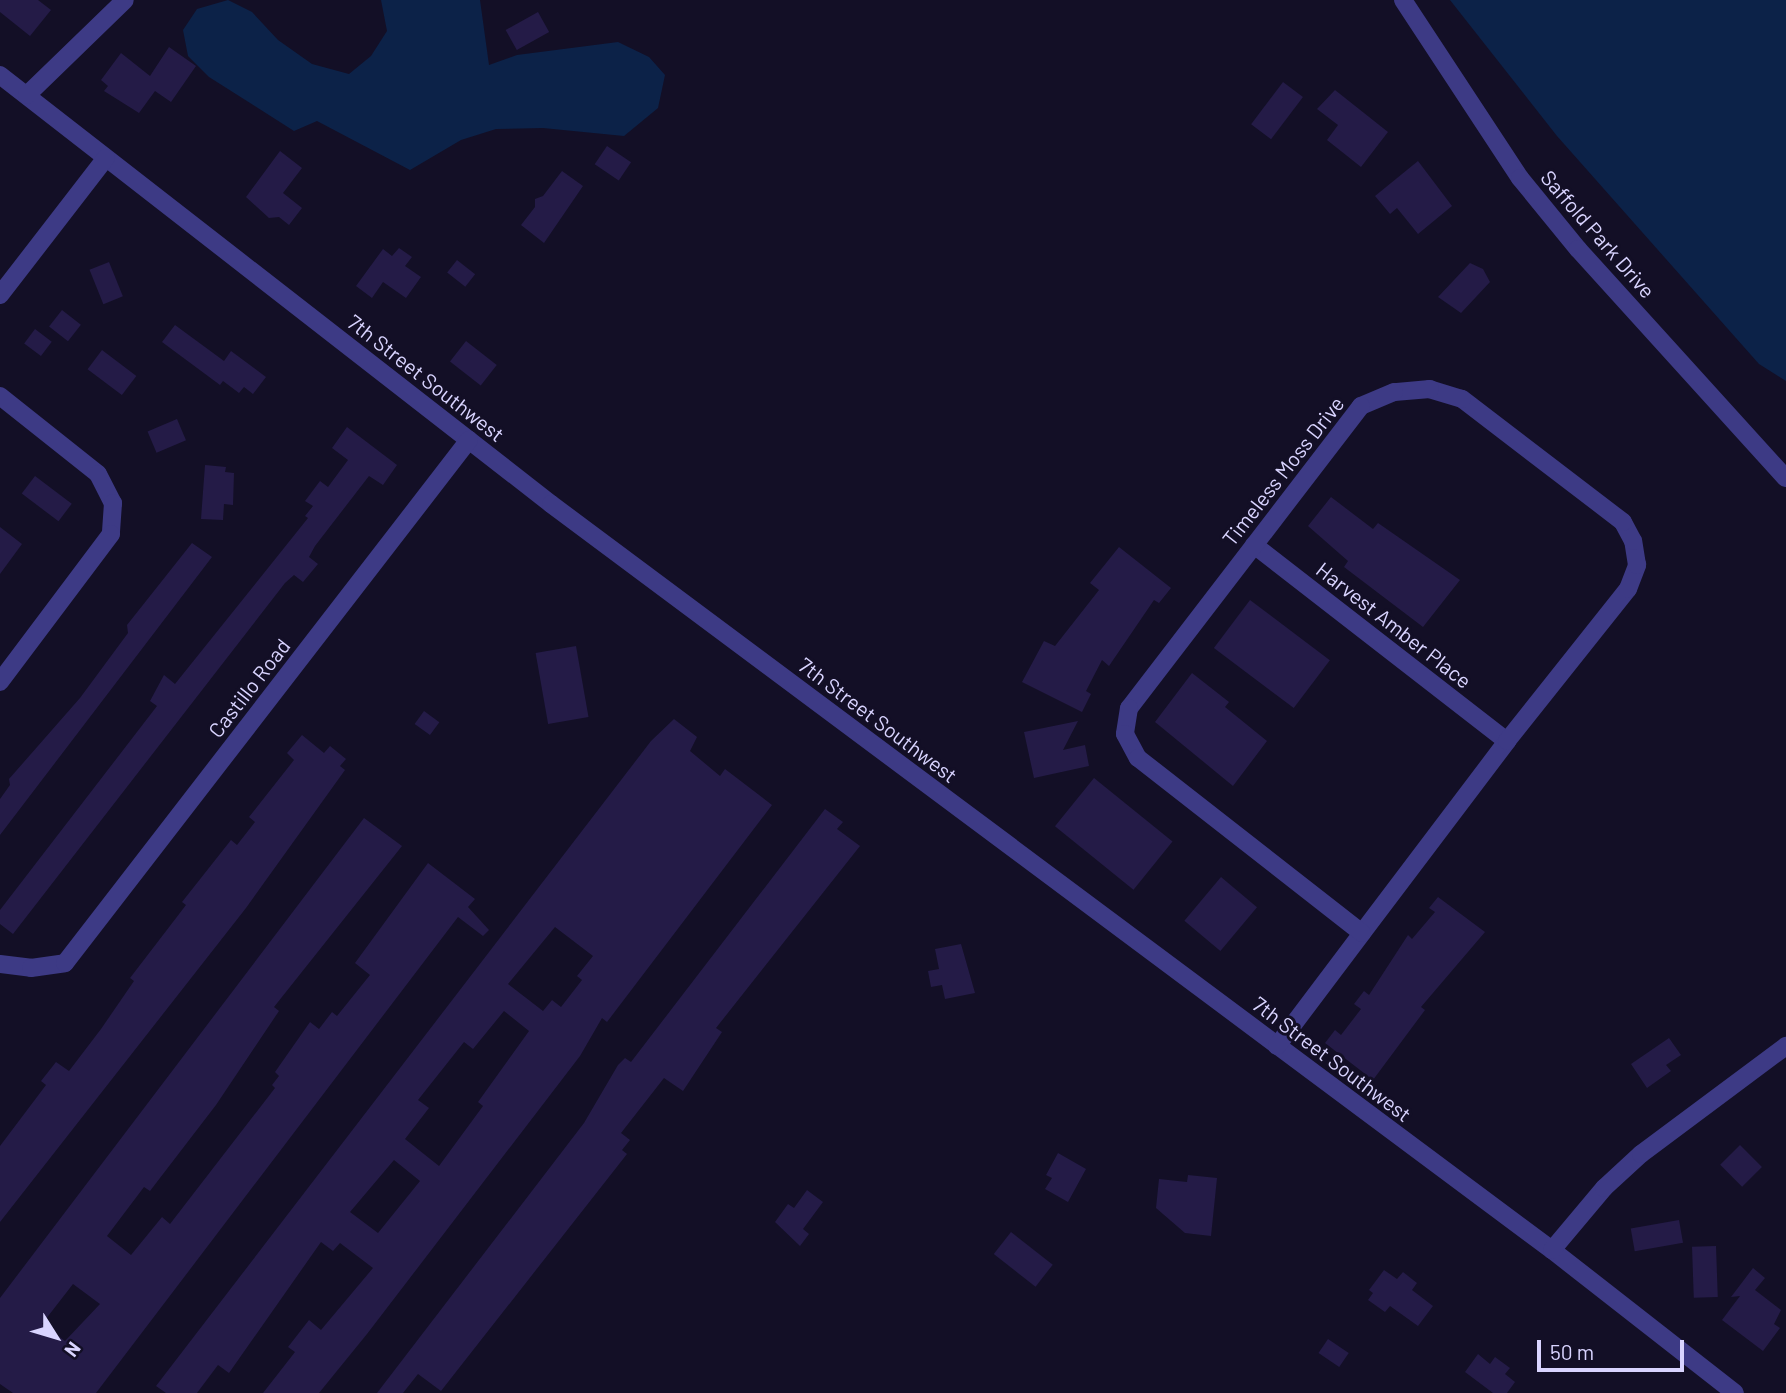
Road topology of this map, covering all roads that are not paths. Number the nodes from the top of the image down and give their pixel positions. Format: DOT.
graph roads {
  1 [pos="125,0"];
  2 [pos="1403,0"];
  3 [pos="0,75"];
  4 [pos="27,95"];
  5 [pos="106,158"];
  6 [pos="0,295"];
  7 [pos="0,396"];
  8 [pos="469,440"];
  9 [pos="1786,478"];
  10 [pos="1254,545"];
  11 [pos="0,681"];
  12 [pos="1507,741"];
  13 [pos="1362,933"];
  14 [pos="0,964"];
  15 [pos="1277,1046"];
  16 [pos="1786,1046"];
  17 [pos="1552,1250"];
  18 [pos="1735,1393"];
  1 -- 4 [label="street"];
  2 -- 9 [label="street, Saffold Park Drive"];
  3 -- 4 [label="street, 7th Street Southwest"];
  4 -- 5 [label="street, 7th Street Southwest"];
  5 -- 6 [label="street"];
  5 -- 8 [label="street, 7th Street Southwest"];
  7 -- 11 [label="street"];
  8 -- 14 [label="street, Castillo Road"];
  8 -- 15 [label="street, 7th Street Southwest"];
  10 -- 12 [label="street, Harvest Amber Place"];
  10 -- 12 [label="street, Timeless Moss Drive"];
  10 -- 13 [label="street, Timeless Moss Drive"];
  12 -- 13 [label="street, Timeless Moss Drive"];
  13 -- 15 [label="street, Timeless Moss Drive"];
  15 -- 17 [label="street, 7th Street Southwest"];
  16 -- 17 [label="street"];
  17 -- 18 [label="street, 7th Street Southwest"];
}
